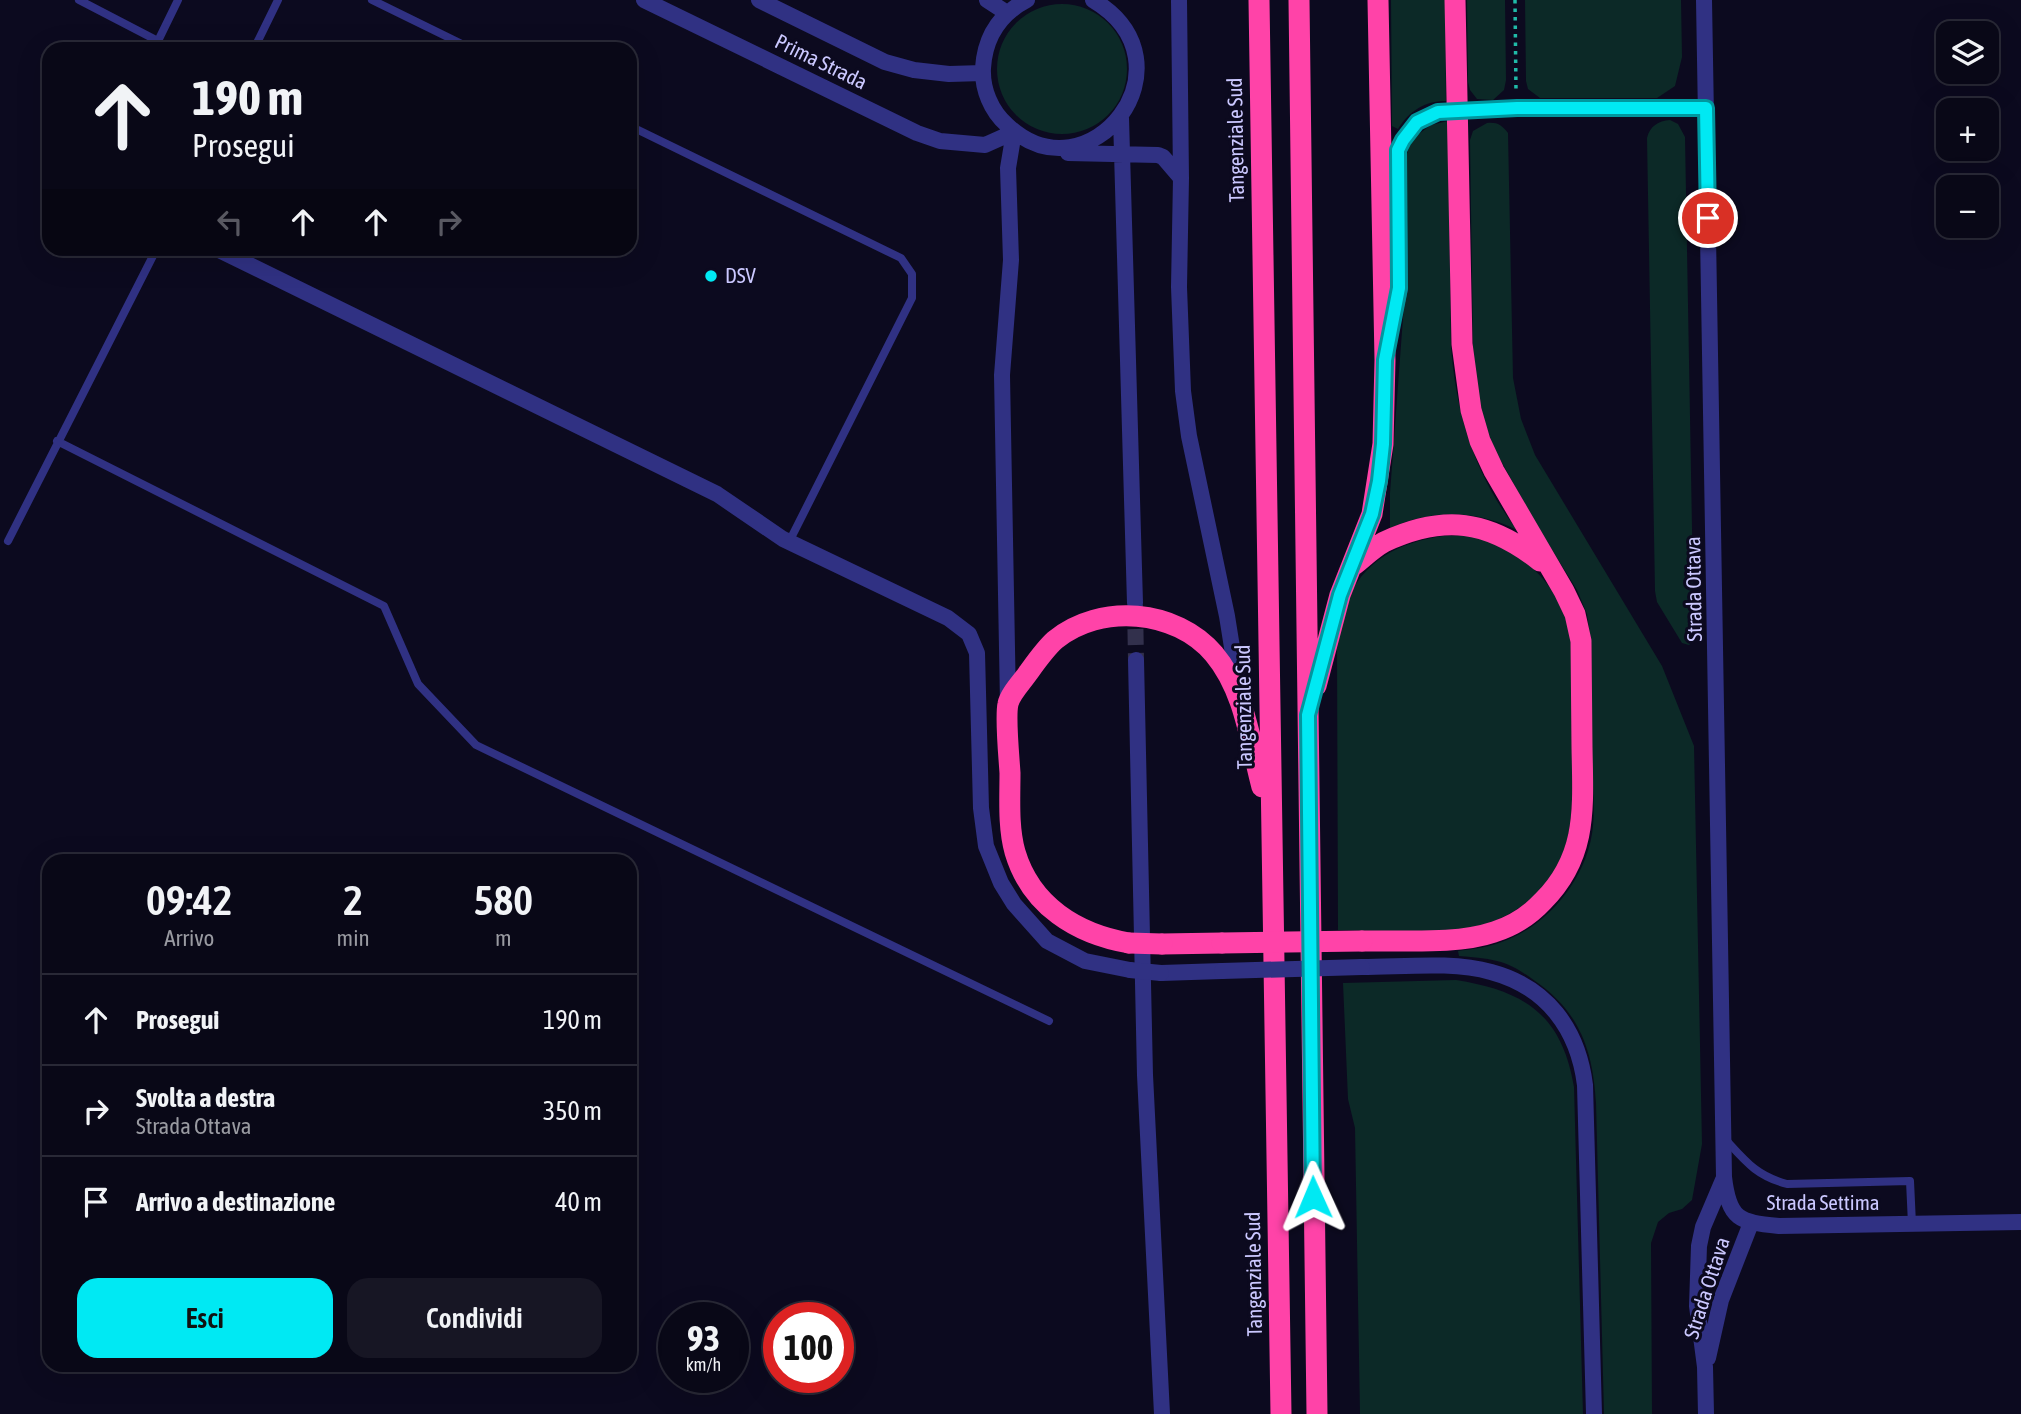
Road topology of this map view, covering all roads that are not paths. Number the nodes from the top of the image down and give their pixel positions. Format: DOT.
graph roads {
  1 [pos="79,0"];
  2 [pos="278,0"];
  3 [pos="372,0"];
  4 [pos="644,0"];
  5 [pos="759,0"];
  6 [pos="987,0"];
  7 [pos="1093,0"];
  8 [pos="1179,0"];
  9 [pos="1259,0"];
  10 [pos="1299,0"];
  11 [pos="1378,0"];
  12 [pos="1455,0"];
  13 [pos="1704,0"];
  14 [pos="176,1"];
  15 [pos="1016,5"];
  16 [pos="257,42"];
  17 [pos="458,42"];
  18 [pos="983,73"];
  19 [pos="1706,108"];
  20 [pos="1457,112"];
  21 [pos="1121,118"];
  22 [pos="637,129"];
  23 [pos="1013,140"];
  24 [pos="1032,142"];
  25 [pos="1072,153"];
  26 [pos="1120,154"];
  27 [pos="1181,178"];
  28 [pos="153,256"];
  29 [pos="231,256"];
  30 [pos="1385,360"];
  31 [pos="57,441"];
  32 [pos="8,541"];
  33 [pos="789,542"];
  34 [pos="1352,567"];
  35 [pos="1549,568"];
  36 [pos="1135,603"];
  37 [pos="1136,660"];
  38 [pos="1240,700"];
  39 [pos="1008,703"];
  40 [pos="1308,715"];
  41 [pos="1270,819"];
  42 [pos="1049,1021"];
  43 [pos="1724,1139"];
  44 [pos="1724,1177"];
  45 [pos="1736,1215"];
  46 [pos="2021,1222"];
  47 [pos="1752,1223"];
  48 [pos="1912,1224"];
  49 [pos="1705,1367"];
  50 [pos="1162,1414"];
  51 [pos="1280,1414"];
  52 [pos="1317,1414"];
  53 [pos="1594,1414"];
  54 [pos="1706,1414"];
  1 -- 14 [label="lane"];
  2 -- 16 [label="lane"];
  3 -- 17 [label="lane"];
  4 -- 23 [label="street, Prima Strada"];
  5 -- 18 [label="street, Prima Strada"];
  6 -- 15 [label="street"];
  7 -- 21 [label="street"];
  8 -- 27 [label="street"];
  9 -- 41 [label="highway, Tangenziale Sud"];
  10 -- 40 [label="highway"];
  11 -- 30 [label="highway"];
  12 -- 20 [label="highway"];
  13 -- 19 [label="street, Strada Ottava"];
  15 -- 18 [label="street"];
  18 -- 23 [label="street"];
  19 -- 20 [label="street"];
  19 -- 43 [label="street, Strada Ottava"];
  20 -- 30 [label="street"];
  20 -- 35 [label="highway"];
  21 -- 24 [label="street"];
  21 -- 26 [label="street"];
  22 -- 33 [label="lane"];
  23 -- 24 [label="street"];
  23 -- 25 [label="street, Prima Strada"];
  23 -- 39 [label="street"];
  24 -- 25 [label="street"];
  25 -- 26 [label="street"];
  26 -- 27 [label="street"];
  26 -- 36 [label="street"];
  27 -- 38 [label="street"];
  28 -- 31 [label="lane"];
  29 -- 33 [label="street"];
  30 -- 34 [label="highway"];
  31 -- 32 [label="lane"];
  31 -- 42 [label="lane"];
  33 -- 53 [label="street, bridge"];
  34 -- 35 [label="highway"];
  34 -- 40 [label="highway"];
  35 -- 39 [label="highway, bridge"];
  37 -- 50 [label="street"];
  38 -- 39 [label="highway"];
  38 -- 41 [label="highway"];
  40 -- 52 [label="highway"];
  41 -- 51 [label="highway, Tangenziale Sud"];
  43 -- 44 [label="street, Strada Ottava"];
  43 -- 48 [label="lane, Strada Settima"];
  44 -- 45 [label="street, Strada Ottava"];
  44 -- 49 [label="street, Strada Ottava"];
  45 -- 47 [label="street, Strada Settima"];
  46 -- 48 [label="street, Strada Settima"];
  47 -- 48 [label="street, Strada Settima"];
  47 -- 49 [label="street, Strada Ottava"];
  49 -- 54 [label="street, Strada Ottava"];
}
